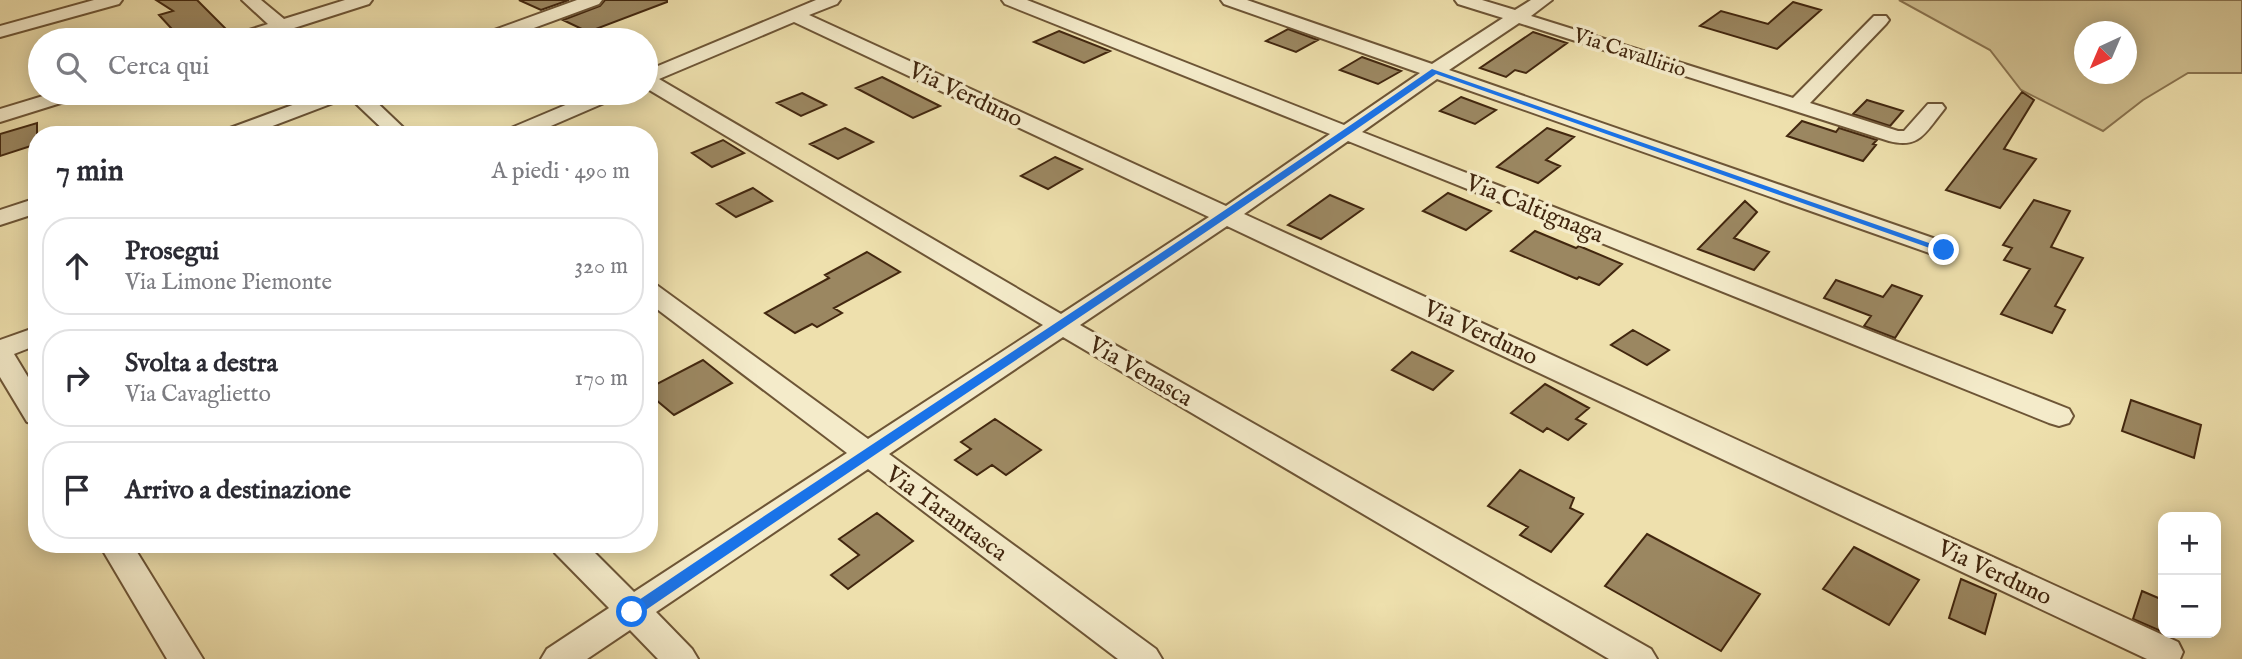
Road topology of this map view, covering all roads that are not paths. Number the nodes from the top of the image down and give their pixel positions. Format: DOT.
graph roads {
  1 [pos="113,0"];
  2 [pos="251,0"];
  3 [pos="363,0"];
  4 [pos="593,0"];
  5 [pos="831,0"];
  6 [pos="1011,0"];
  7 [pos="1230,0"];
  8 [pos="1464,0"];
  9 [pos="1543,0"];
  10 [pos="794,15"];
  11 [pos="1518,17"];
  12 [pos="1880,20"];
  13 [pos="281,26"];
  14 [pos="275,28"];
  15 [pos="283,28"];
  16 [pos="517,28"];
  17 [pos="0,32"];
  18 [pos="1435,71"];
  19 [pos="658,74"];
  20 [pos="658,86"];
  21 [pos="35,105"];
  22 [pos="310,105"];
  23 [pos="369,105"];
  24 [pos="582,105"];
  25 [pos="1797,105"];
  26 [pos="1935,108"];
  27 [pos="0,116"];
  28 [pos="253,126"];
  29 [pos="391,126"];
  30 [pos="532,126"];
  31 [pos="1346,133"];
  32 [pos="28,208"];
  33 [pos="1228,215"];
  34 [pos="0,218"];
  35 [pos="1944,250"];
  36 [pos="658,298"];
  37 [pos="1061,325"];
  38 [pos="28,339"];
  39 [pos="0,352"];
  40 [pos="28,400"];
  41 [pos="2059,416"];
  42 [pos="866,453"];
  43 [pos="120,553"];
  44 [pos="575,553"];
  45 [pos="632,612"];
  46 [pos="2166,652"];
  47 [pos="185,659"];
  48 [pos="559,659"];
  49 [pos="680,659"];
  50 [pos="1144,659"];
  51 [pos="1639,659"];
  1 -- 17 [label="street"];
  2 -- 13 [label="street"];
  3 -- 13 [label="street"];
  4 -- 16 [label="street"];
  5 -- 10 [label="street"];
  6 -- 31 [label="street, Via Caltignaga"];
  7 -- 18 [label="street"];
  8 -- 11 [label="street, Via Cavallirio"];
  9 -- 11 [label="street"];
  10 -- 19 [label="street"];
  10 -- 33 [label="street, Via Verduno"];
  11 -- 18 [label="street"];
  11 -- 25 [label="street, Via Cavallirio"];
  12 -- 25 [label="street"];
  13 -- 14 [label="street"];
  13 -- 15 [label="street"];
  18 -- 31 [label="street"];
  18 -- 35 [label="street"];
  20 -- 37 [label="street, Via Venasca"];
  21 -- 27 [label="street"];
  22 -- 28 [label="street"];
  23 -- 29 [label="street"];
  24 -- 30 [label="street"];
  25 -- 26 [label="street, Via Cavallirio"];
  31 -- 33 [label="street"];
  31 -- 41 [label="street, Via Caltignaga"];
  32 -- 34 [label="street"];
  33 -- 37 [label="street"];
  33 -- 46 [label="street, Via Verduno"];
  36 -- 42 [label="street, Via Tarantasca"];
  37 -- 42 [label="street"];
  37 -- 51 [label="street, Via Venasca"];
  38 -- 39 [label="street"];
  39 -- 40 [label="street"];
  42 -- 45 [label="street"];
  42 -- 50 [label="street, Via Tarantasca"];
  43 -- 47 [label="street"];
  44 -- 45 [label="street"];
  45 -- 48 [label="street"];
  45 -- 49 [label="street"];
}
